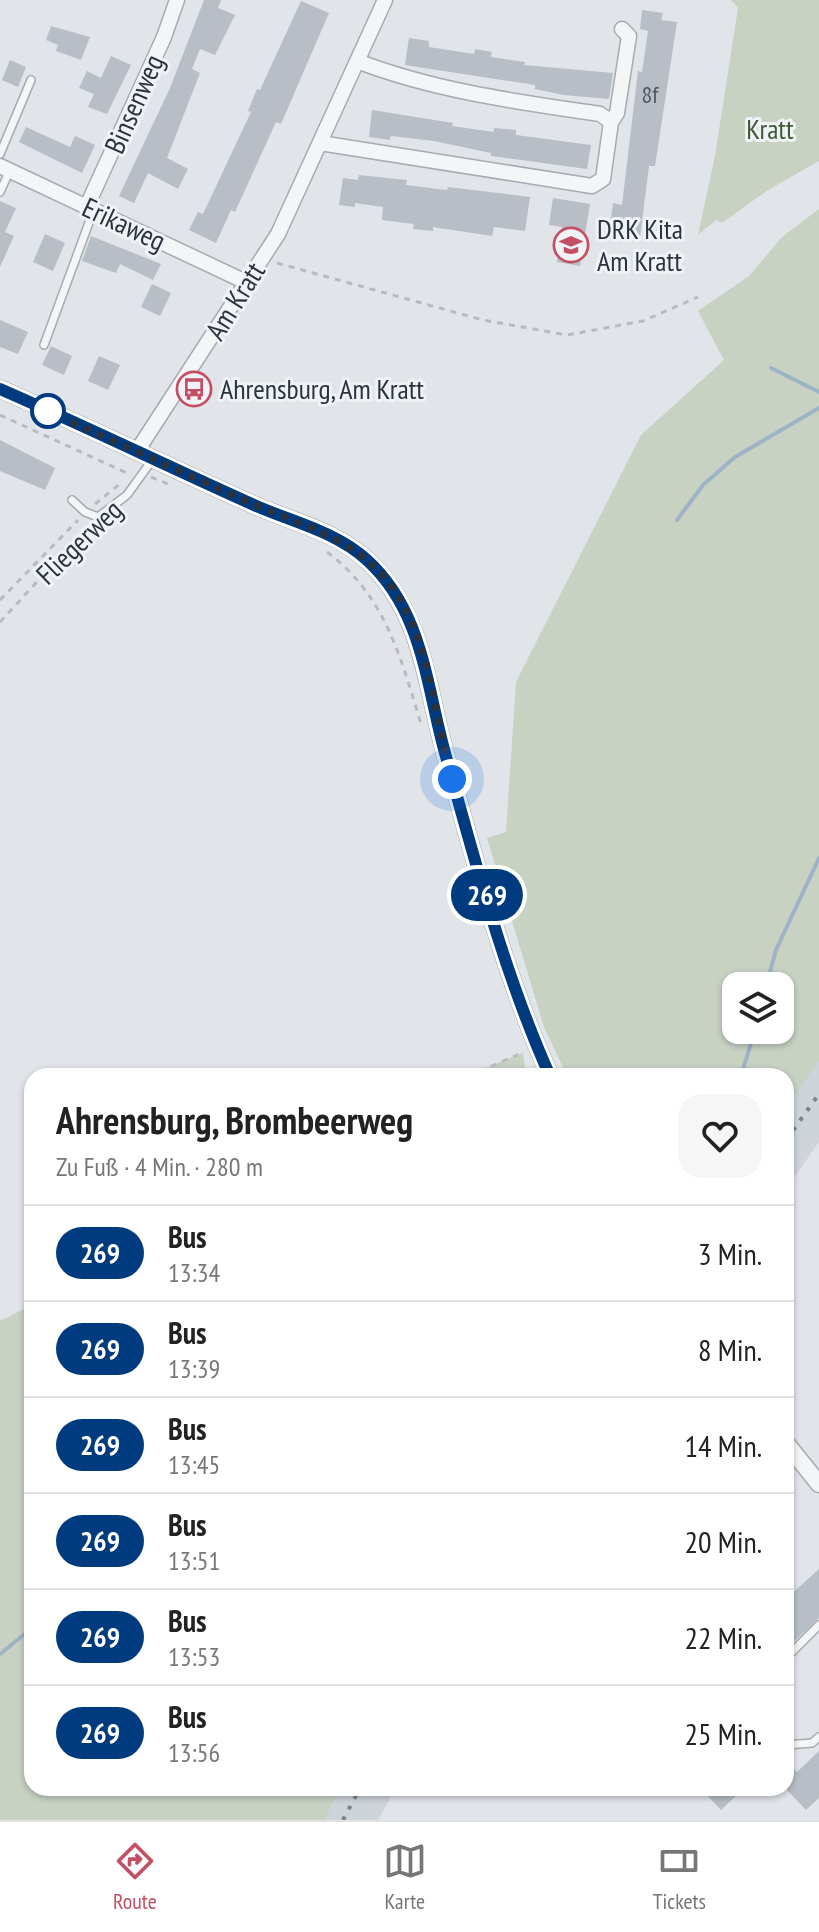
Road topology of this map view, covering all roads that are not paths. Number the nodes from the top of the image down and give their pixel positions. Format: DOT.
graph roads {
  1 [pos="177,0"];
  2 [pos="385,0"];
  3 [pos="622,29"];
  4 [pos="357,61"];
  5 [pos="31,80"];
  6 [pos="611,122"];
  7 [pos="320,143"];
  8 [pos="0,154"];
  9 [pos="5,168"];
  10 [pos="0,192"];
  11 [pos="91,208"];
  12 [pos="248,283"];
  13 [pos="44,345"];
  14 [pos="0,389"];
  15 [pos="137,451"];
  16 [pos="153,459"];
  17 [pos="72,500"];
  18 [pos="547,1068"];
  19 [pos="794,1453"];
  20 [pos="819,1484"];
  21 [pos="819,1625"];
  22 [pos="794,1650"];
  23 [pos="819,1737"];
  24 [pos="794,1744"];
  1 -- 11 [label="street, Binsenweg"];
  2 -- 4 [label="street, Am Kratt"];
  3 -- 6 [label="street"];
  4 -- 6 [label="street"];
  4 -- 7 [label="street, Am Kratt"];
  5 -- 8 [label="lane"];
  6 -- 7 [label="street"];
  7 -- 12 [label="street, Am Kratt"];
  9 -- 10 [label="lane"];
  9 -- 11 [label="street, Erikaweg"];
  11 -- 12 [label="street, Erikaweg"];
  11 -- 13 [label="lane"];
  12 -- 15 [label="street, Am Kratt"];
  14 -- 15 [label="street"];
  15 -- 16 [label="street"];
  16 -- 17 [label="lane, Fliegerweg"];
  16 -- 18 [label="street"];
  19 -- 20 [label="street"];
  21 -- 22 [label="lane"];
  23 -- 24 [label="lane"];
}
